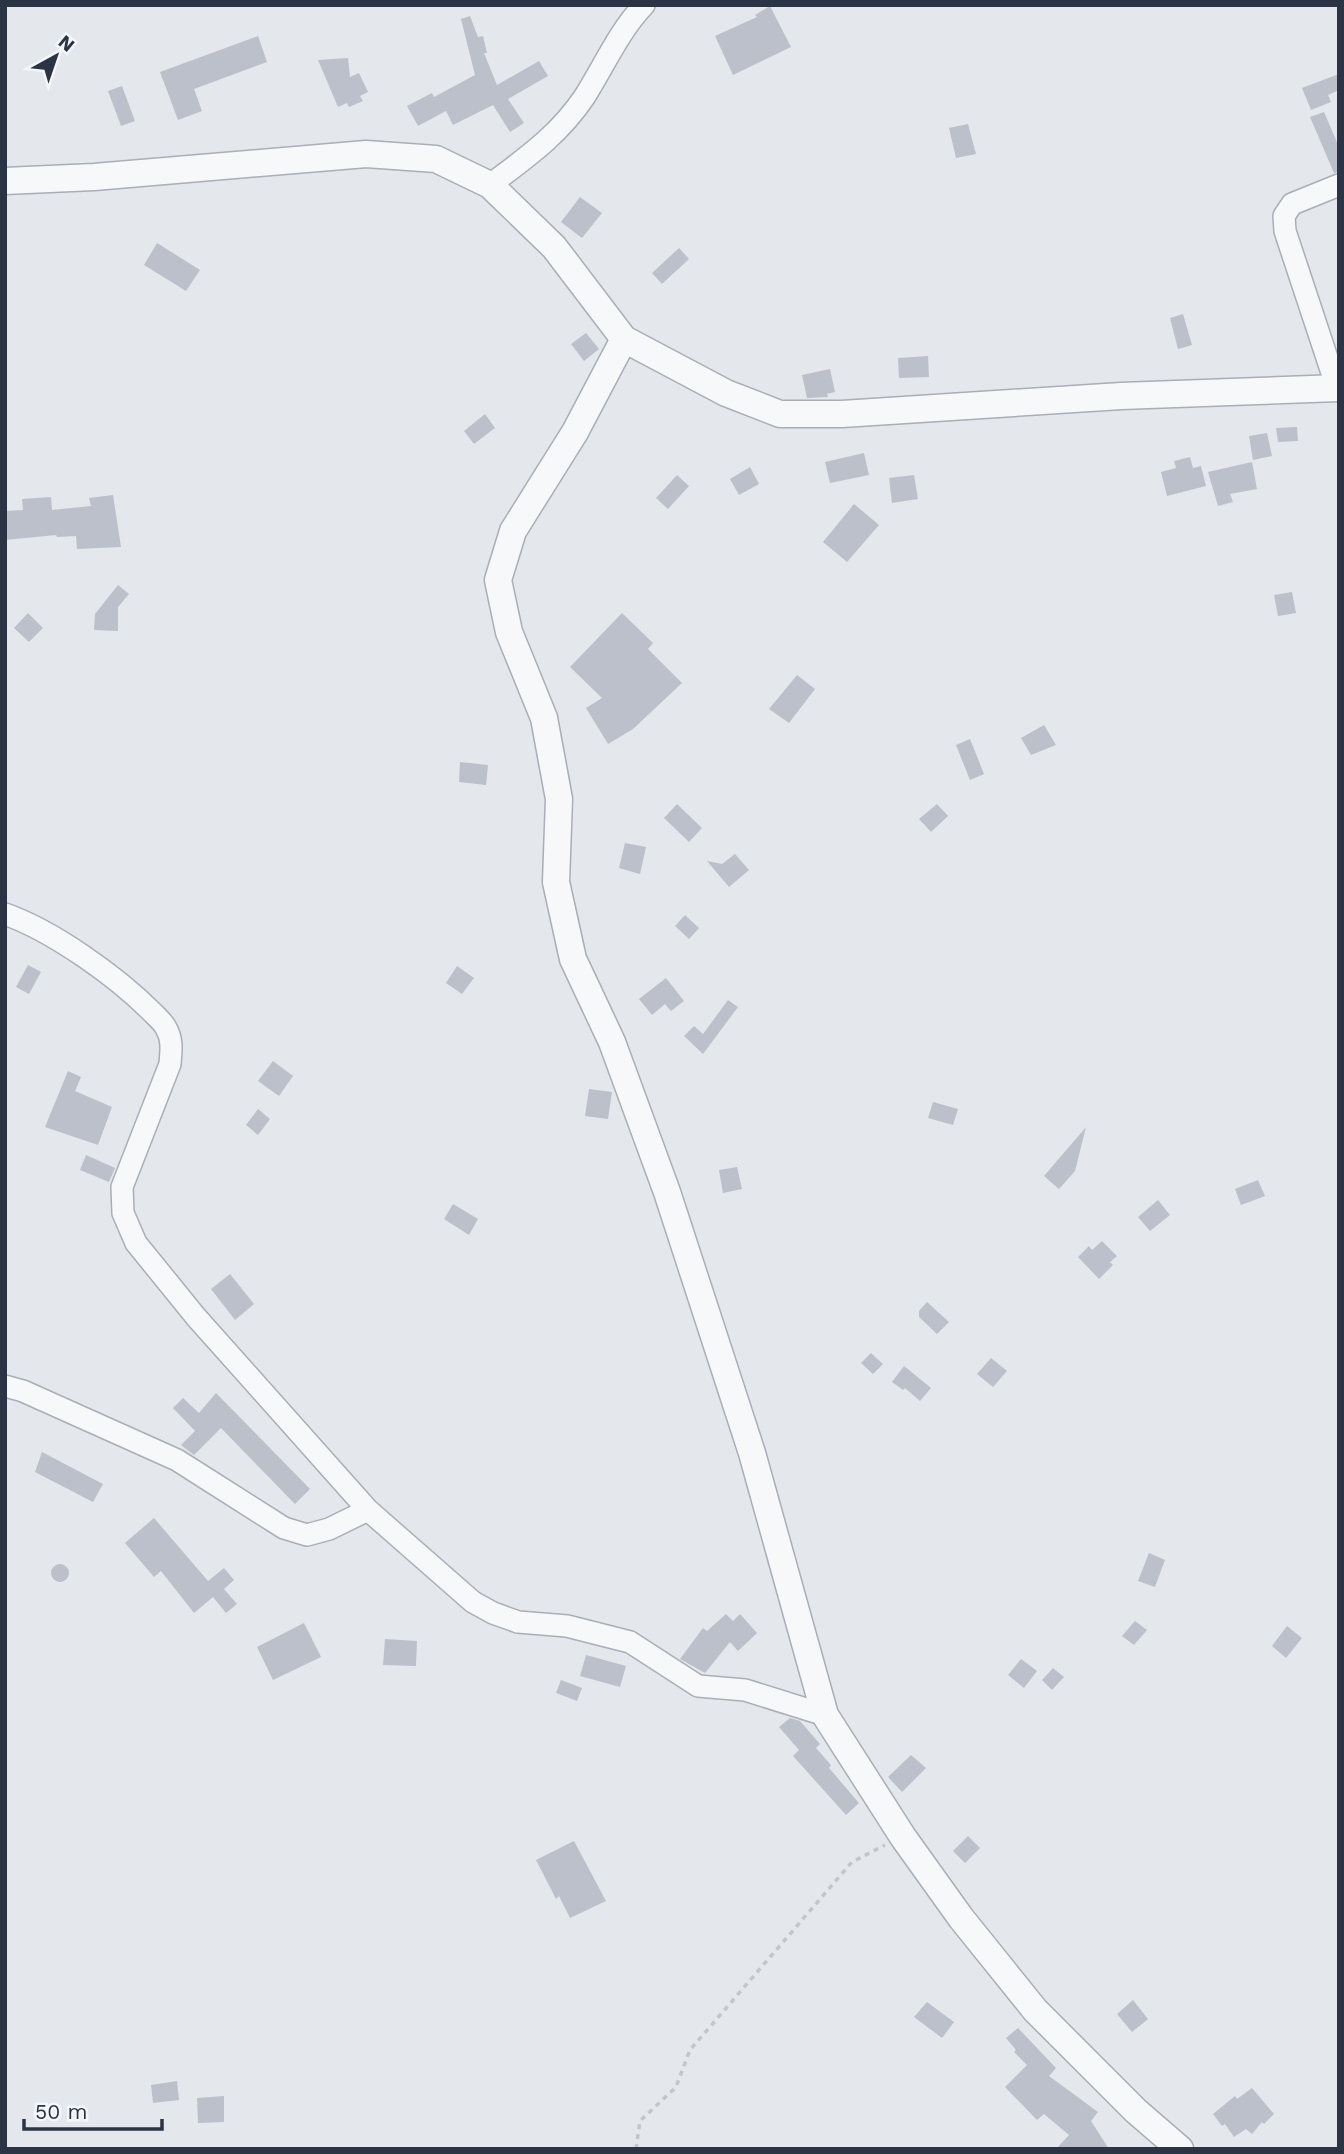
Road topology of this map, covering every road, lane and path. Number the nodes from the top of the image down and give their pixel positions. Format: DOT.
graph roads {
  1 [pos="644,5"];
  2 [pos="5,181"];
  3 [pos="490,185"];
  4 [pos="1339,185"];
  5 [pos="624,339"];
  6 [pos="1338,388"];
  7 [pos="5,914"];
  8 [pos="5,1385"];
  9 [pos="368,1510"];
  10 [pos="825,1715"];
  11 [pos="903,1837"];
  12 [pos="636,2149"];
  13 [pos="1180,2149"];
  1 -- 3 [label="street"];
  2 -- 3 [label="street"];
  3 -- 5 [label="street"];
  4 -- 6 [label="street"];
  5 -- 6 [label="street"];
  5 -- 10 [label="street"];
  7 -- 9 [label="street"];
  8 -- 9 [label="street"];
  9 -- 10 [label="street"];
  10 -- 11 [label="street"];
  11 -- 12 [label="path"];
  11 -- 13 [label="street"];
}
